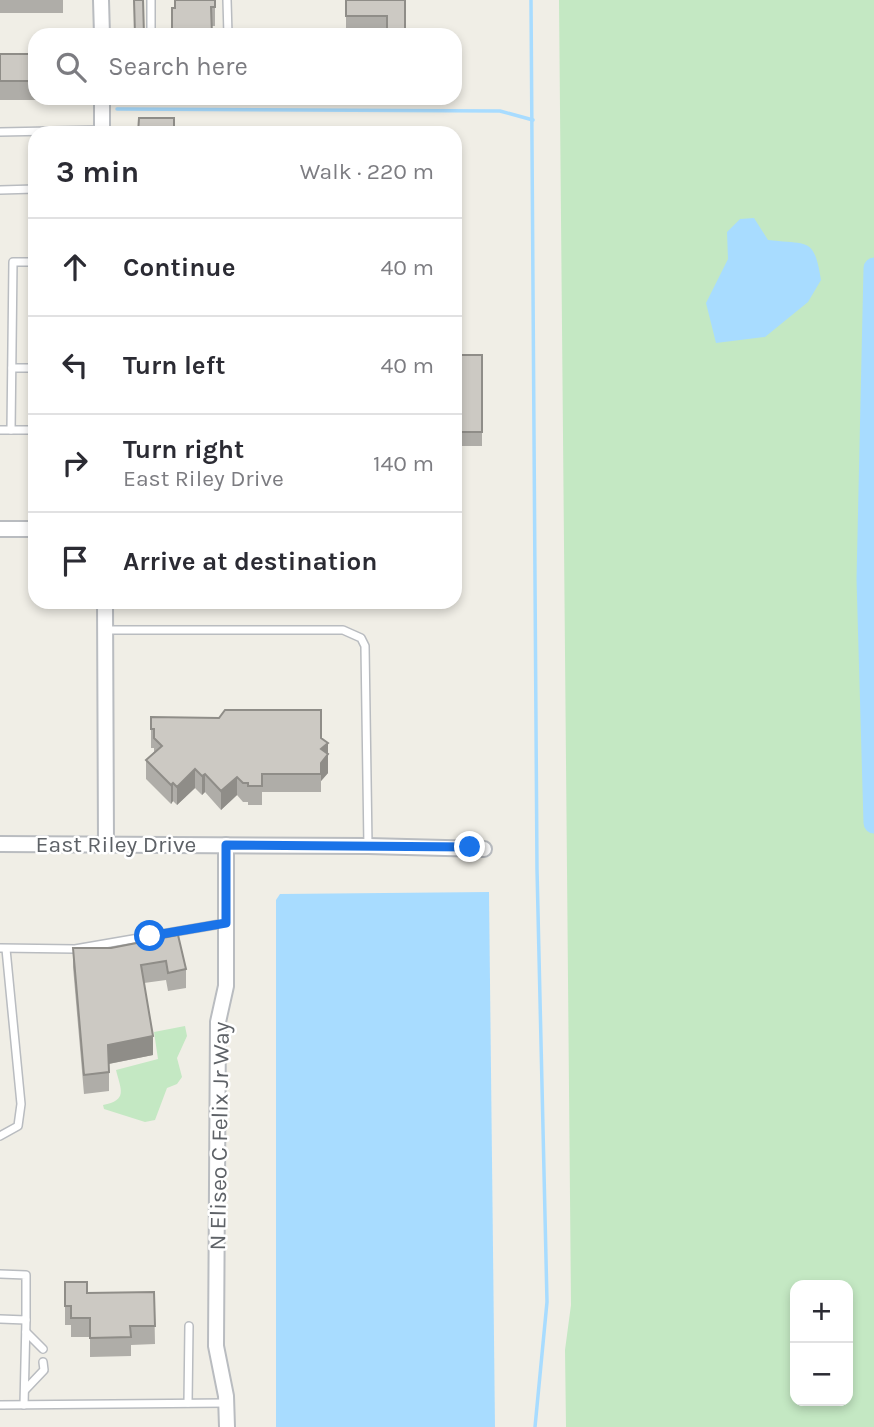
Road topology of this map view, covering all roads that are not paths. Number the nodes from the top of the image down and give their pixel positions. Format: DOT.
graph roads {
  1 [pos="102,0"];
  2 [pos="151,0"];
  3 [pos="227,0"];
  4 [pos="102,28"];
  5 [pos="151,28"];
  6 [pos="228,28"];
  7 [pos="102,105"];
  8 [pos="102,126"];
  9 [pos="0,132"];
  10 [pos="28,132"];
  11 [pos="0,190"];
  12 [pos="28,190"];
  13 [pos="28,262"];
  14 [pos="12,368"];
  15 [pos="28,368"];
  16 [pos="0,430"];
  17 [pos="11,430"];
  18 [pos="28,430"];
  19 [pos="0,529"];
  20 [pos="28,529"];
  21 [pos="104,609"];
  22 [pos="105,630"];
  23 [pos="106,843"];
  24 [pos="0,844"];
  25 [pos="226,845"];
  26 [pos="368,846"];
  27 [pos="484,849"];
  28 [pos="226,923"];
  29 [pos="3,948"];
  30 [pos="0,1136"];
  31 [pos="0,1274"];
  32 [pos="0,1319"];
  33 [pos="26,1320"];
  34 [pos="189,1326"];
  35 [pos="26,1332"];
  36 [pos="43,1349"];
  37 [pos="43,1363"];
  38 [pos="25,1390"];
  39 [pos="188,1403"];
  40 [pos="226,1403"];
  41 [pos="0,1405"];
  42 [pos="24,1405"];
  43 [pos="227,1427"];
  1 -- 4 [label="street"];
  2 -- 5 [label="lane"];
  3 -- 6 [label="lane"];
  7 -- 8 [label="street"];
  9 -- 10 [label="lane"];
  11 -- 12 [label="lane"];
  13 -- 14 [label="lane"];
  14 -- 15 [label="lane"];
  14 -- 17 [label="lane"];
  16 -- 17 [label="lane"];
  17 -- 18 [label="lane"];
  19 -- 20 [label="street"];
  21 -- 22 [label="street"];
  22 -- 23 [label="street"];
  22 -- 26 [label="lane"];
  23 -- 24 [label="street, East Riley Drive"];
  23 -- 25 [label="street, East Riley Drive"];
  25 -- 26 [label="street, East Riley Drive"];
  25 -- 28 [label="street, N Eliseo C Felix Jr Way"];
  26 -- 27 [label="street, East Riley Drive"];
  28 -- 29 [label="lane"];
  28 -- 40 [label="street, N Eliseo C Felix Jr Way"];
  29 -- 30 [label="lane"];
  31 -- 33 [label="lane"];
  32 -- 33 [label="lane"];
  33 -- 35 [label="lane"];
  34 -- 39 [label="lane"];
  35 -- 36 [label="lane"];
  35 -- 38 [label="lane"];
  37 -- 38 [label="lane"];
  38 -- 42 [label="lane"];
  39 -- 40 [label="lane"];
  39 -- 42 [label="lane"];
  40 -- 43 [label="street, N Eliseo C Felix Jr Way"];
  41 -- 42 [label="lane"];
}
